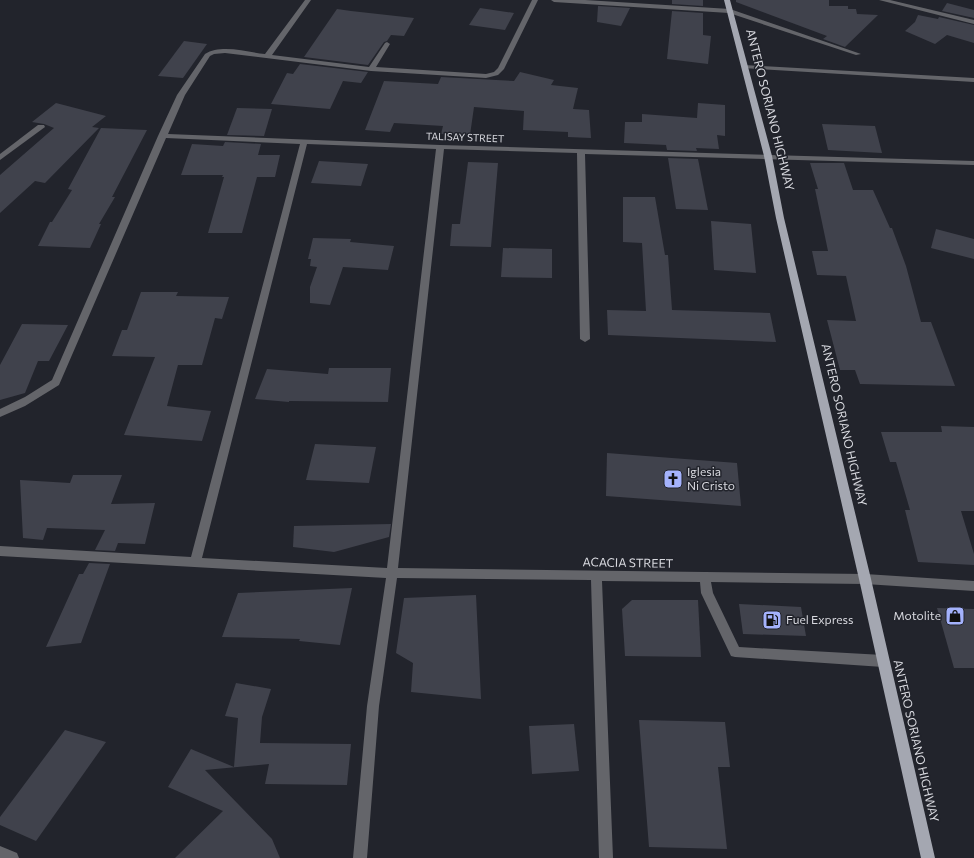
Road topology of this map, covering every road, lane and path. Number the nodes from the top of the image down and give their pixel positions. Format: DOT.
graph roads {
  1 [pos="308,0"];
  2 [pos="535,0"];
  3 [pos="554,0"];
  4 [pos="727,0"];
  5 [pos="882,0"];
  6 [pos="730,11"];
  7 [pos="974,22"];
  8 [pos="387,44"];
  9 [pos="858,54"];
  10 [pos="268,55"];
  11 [pos="744,67"];
  12 [pos="371,69"];
  13 [pos="974,80"];
  14 [pos="41,127"];
  15 [pos="162,136"];
  16 [pos="304,142"];
  17 [pos="440,147"];
  18 [pos="581,151"];
  19 [pos="768,156"];
  20 [pos="0,158"];
  21 [pos="974,163"];
  22 [pos="585,339"];
  23 [pos="0,413"];
  24 [pos="0,551"];
  25 [pos="195,562"];
  26 [pos="392,573"];
  27 [pos="596,575"];
  28 [pos="705,576"];
  29 [pos="865,579"];
  30 [pos="974,586"];
  31 [pos="883,661"];
  32 [pos="0,853"];
  33 [pos="927,857"];
  34 [pos="12,858"];
  35 [pos="360,858"];
  36 [pos="606,858"];
  1 -- 10 [label="street"];
  2 -- 12 [label="street"];
  3 -- 6 [label="street"];
  4 -- 6 [label="main road, ANTERO SORIANO HIGHWAY"];
  5 -- 7 [label="street"];
  6 -- 9 [label="street"];
  6 -- 11 [label="main road, ANTERO SORIANO HIGHWAY"];
  8 -- 12 [label="street"];
  10 -- 12 [label="street"];
  10 -- 15 [label="street"];
  11 -- 13 [label="street"];
  11 -- 19 [label="main road, ANTERO SORIANO HIGHWAY"];
  14 -- 20 [label="street"];
  15 -- 16 [label="street, TALISAY STREET"];
  15 -- 23 [label="street"];
  16 -- 17 [label="street, TALISAY STREET"];
  16 -- 25 [label="street"];
  17 -- 18 [label="street, TALISAY STREET"];
  17 -- 26 [label="street"];
  18 -- 19 [label="street, TALISAY STREET"];
  18 -- 22 [label="street"];
  19 -- 21 [label="street, TALISAY STREET"];
  19 -- 29 [label="main road, ANTERO SORIANO HIGHWAY"];
  24 -- 25 [label="street, ACACIA STREET"];
  25 -- 26 [label="street, ACACIA STREET"];
  26 -- 27 [label="street, ACACIA STREET"];
  26 -- 35 [label="street"];
  27 -- 28 [label="street, ACACIA STREET"];
  27 -- 36 [label="street"];
  28 -- 29 [label="street, ACACIA STREET"];
  28 -- 31 [label="street"];
  29 -- 30 [label="street, ACACIA STREET"];
  29 -- 31 [label="main road, ANTERO SORIANO HIGHWAY"];
  31 -- 33 [label="main road, ANTERO SORIANO HIGHWAY"];
  32 -- 34 [label="street"];
}
